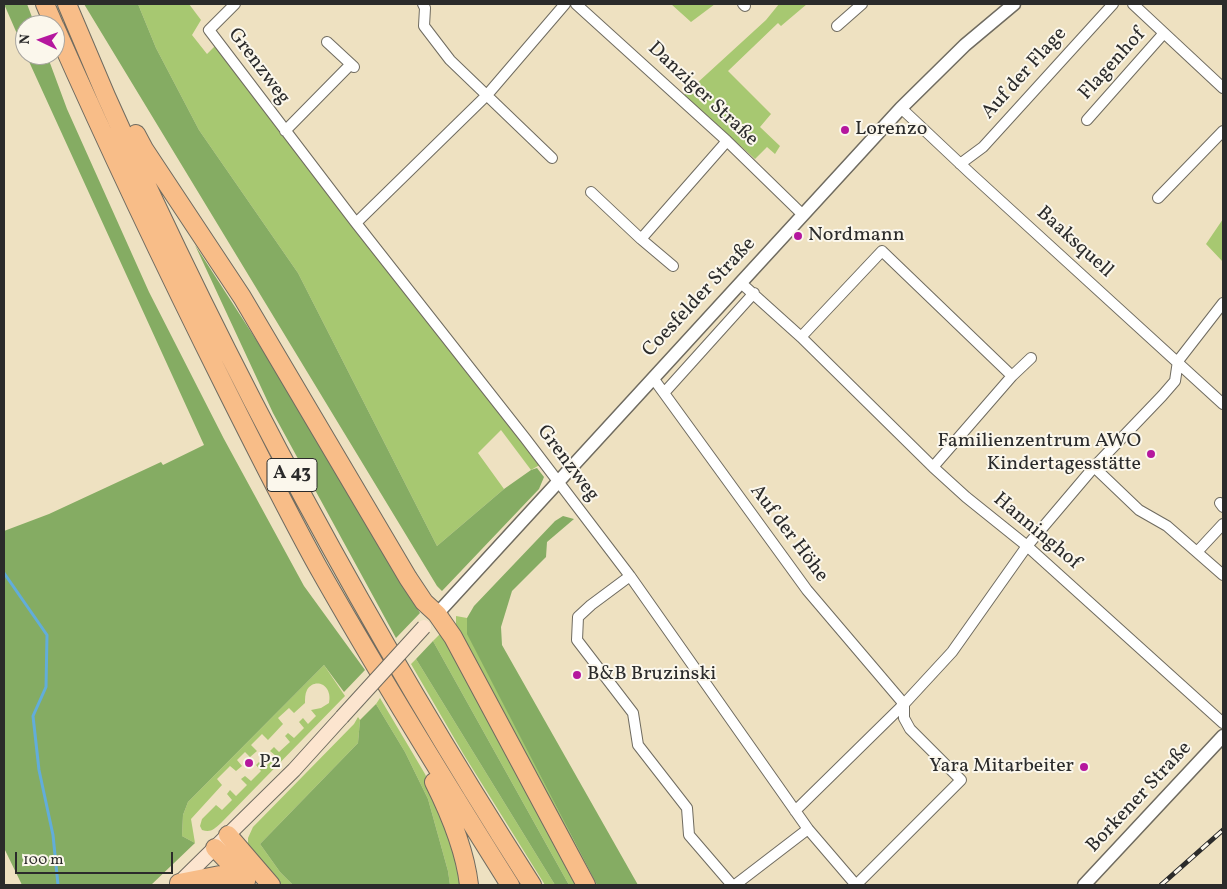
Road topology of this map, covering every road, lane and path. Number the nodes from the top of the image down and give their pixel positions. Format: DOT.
graph roads {
  1 [pos="67,4"];
  2 [pos="235,4"];
  3 [pos="423,4"];
  4 [pos="565,4"];
  5 [pos="576,4"];
  6 [pos="862,4"];
  7 [pos="1014,4"];
  8 [pos="1113,4"];
  9 [pos="1133,4"];
  10 [pos="837,26"];
  11 [pos="1164,33"];
  12 [pos="327,42"];
  13 [pos="86,46"];
  14 [pos="65,49"];
  15 [pos="1223,88"];
  16 [pos="487,96"];
  17 [pos="901,108"];
  18 [pos="1087,120"];
  19 [pos="285,131"];
  20 [pos="1223,131"];
  21 [pos="727,141"];
  22 [pos="552,158"];
  23 [pos="960,164"];
  24 [pos="591,192"];
  25 [pos="1158,198"];
  26 [pos="802,215"];
  27 [pos="356,224"];
  28 [pos="642,239"];
  29 [pos="673,266"];
  30 [pos="741,283"];
  31 [pos="754,293"];
  32 [pos="1223,303"];
  33 [pos="801,337"];
  34 [pos="1031,358"];
  35 [pos="1178,361"];
  36 [pos="1012,376"];
  37 [pos="653,378"];
  38 [pos="664,392"];
  39 [pos="1223,404"];
  40 [pos="933,467"];
  41 [pos="1094,468"];
  42 [pos="559,482"];
  43 [pos="1223,524"];
  44 [pos="1027,546"];
  45 [pos="1197,552"];
  46 [pos="1223,575"];
  47 [pos="630,576"];
  48 [pos="437,614"];
  49 [pos="396,703"];
  50 [pos="904,704"];
  51 [pos="1223,723"];
  52 [pos="1223,736"];
  53 [pos="795,811"];
  54 [pos="808,829"];
  55 [pos="228,835"];
  56 [pos="215,848"];
  57 [pos="249,883"];
  58 [pos="178,884"];
  59 [pos="271,885"];
  60 [pos="468,885"];
  61 [pos="510,885"];
  62 [pos="532,885"];
  63 [pos="586,885"];
  64 [pos="734,885"];
  65 [pos="856,885"];
  66 [pos="1084,885"];
  1 -- 13 [label="highway, A 43"];
  2 -- 19 [label="street, Grenzweg"];
  3 -- 16 [label="street"];
  4 -- 16 [label="street"];
  5 -- 21 [label="street, Danziger Straße"];
  6 -- 10 [label="street"];
  7 -- 17 [label="street, Coesfelder Straße"];
  8 -- 23 [label="street, Auf der Flage"];
  9 -- 11 [label="street"];
  11 -- 15 [label="street"];
  11 -- 18 [label="street, Flagenhof"];
  12 -- 19 [label="street, Grenzweg"];
  13 -- 48 [label="highway"];
  13 -- 62 [label="highway, A 43"];
  14 -- 49 [label="highway, A 43"];
  16 -- 22 [label="street"];
  16 -- 27 [label="street"];
  17 -- 23 [label="street, Baaksquell"];
  17 -- 26 [label="street, Coesfelder Straße"];
  19 -- 27 [label="street, Grenzweg"];
  20 -- 25 [label="street"];
  21 -- 26 [label="street, Danziger Straße"];
  21 -- 28 [label="street"];
  23 -- 35 [label="street, Baaksquell"];
  24 -- 28 [label="street"];
  26 -- 30 [label="street, Coesfelder Straße"];
  27 -- 42 [label="street, Grenzweg"];
  28 -- 29 [label="street"];
  30 -- 31 [label="street, Hanninghof"];
  30 -- 37 [label="street, Coesfelder Straße"];
  31 -- 33 [label="street, Hanninghof"];
  31 -- 38 [label="street, Coesfelder Straße"];
  32 -- 35 [label="street"];
  33 -- 36 [label="street"];
  33 -- 40 [label="street, Hanninghof"];
  34 -- 36 [label="street"];
  35 -- 39 [label="street, Baaksquell"];
  35 -- 41 [label="street"];
  36 -- 40 [label="street"];
  37 -- 38 [label="street, Auf der Höhe"];
  37 -- 42 [label="street, Coesfelder Straße"];
  38 -- 50 [label="street, Auf der Höhe"];
  40 -- 44 [label="street, Hanninghof"];
  41 -- 44 [label="street"];
  41 -- 45 [label="street"];
  42 -- 47 [label="street, Grenzweg"];
  42 -- 48 [label="street, Coesfelder Straße"];
  43 -- 45 [label="street"];
  44 -- 50 [label="street"];
  44 -- 51 [label="street, Hanninghof"];
  45 -- 46 [label="street"];
  47 -- 53 [label="street, Grenzweg"];
  47 -- 64 [label="street"];
  48 -- 55 [label="main road, Coesfelder Straße, bridge"];
  48 -- 63 [label="highway"];
  49 -- 60 [label="highway"];
  49 -- 61 [label="highway, A 43"];
  50 -- 53 [label="street"];
  50 -- 65 [label="street"];
  52 -- 66 [label="street, Borkener Straße"];
  53 -- 54 [label="street, Grenzweg"];
  54 -- 64 [label="street"];
  54 -- 65 [label="street, Grenzweg"];
  55 -- 56 [label="main road, Coesfelder Straße"];
  55 -- 59 [label="highway"];
  56 -- 57 [label="highway"];
  56 -- 58 [label="main road, Coesfelder Straße"];
  57 -- 58 [label="highway"];
}
